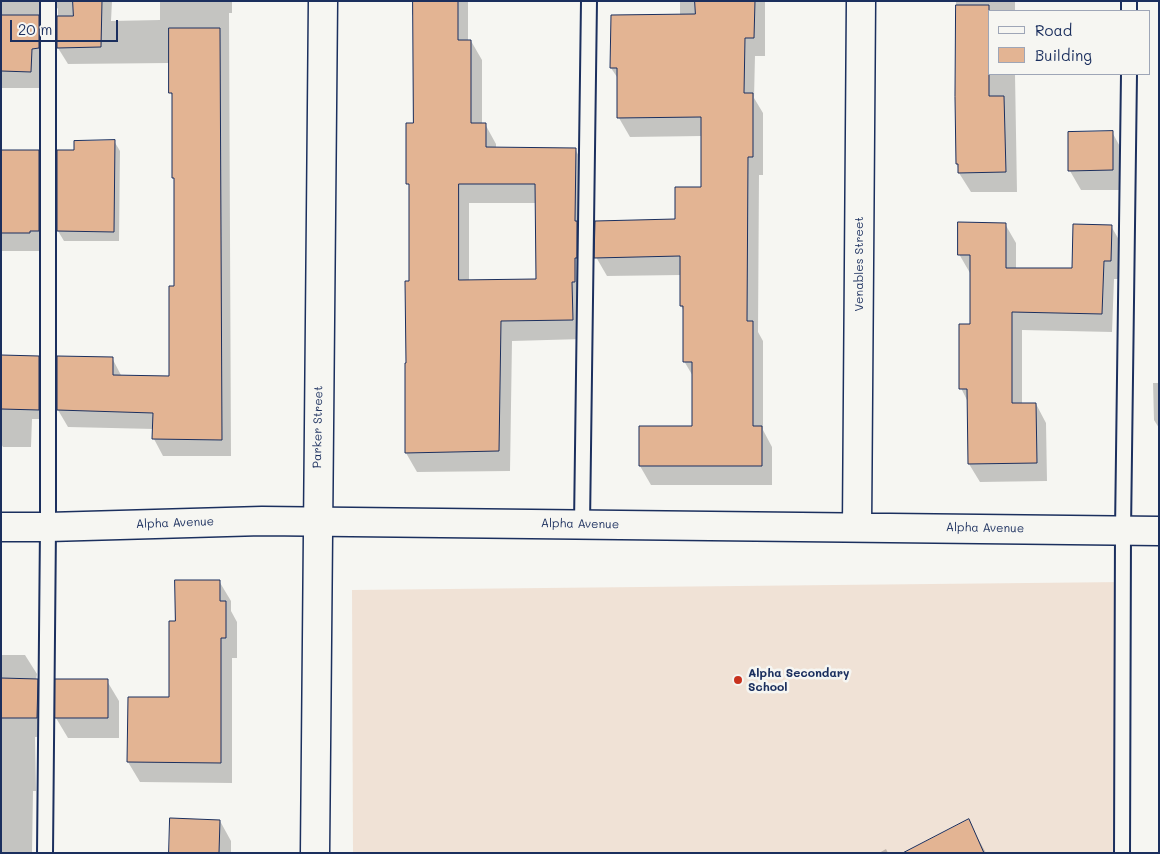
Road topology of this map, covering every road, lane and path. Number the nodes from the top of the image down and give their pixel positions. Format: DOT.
graph roads {
  1 [pos="48,1"];
  2 [pos="323,1"];
  3 [pos="589,1"];
  4 [pos="861,1"];
  5 [pos="1129,75"];
  6 [pos="317,522"];
  7 [pos="582,524"];
  8 [pos="1,527"];
  9 [pos="48,527"];
  10 [pos="857,527"];
  11 [pos="1123,530"];
  12 [pos="1159,531"];
  13 [pos="45,853"];
  14 [pos="315,853"];
  15 [pos="1122,853"];
  1 -- 9 [label="lane"];
  2 -- 6 [label="street, Parker Street"];
  3 -- 7 [label="lane"];
  4 -- 10 [label="street, Venables Street"];
  5 -- 11 [label="lane"];
  6 -- 7 [label="street, Alpha Avenue"];
  6 -- 9 [label="street, Alpha Avenue"];
  6 -- 14 [label="street, Parker Street"];
  7 -- 10 [label="street, Alpha Avenue"];
  8 -- 9 [label="street, Alpha Avenue"];
  9 -- 13 [label="lane"];
  10 -- 11 [label="street, Alpha Avenue"];
  11 -- 12 [label="street, Alpha Avenue"];
  11 -- 15 [label="lane"];
}
